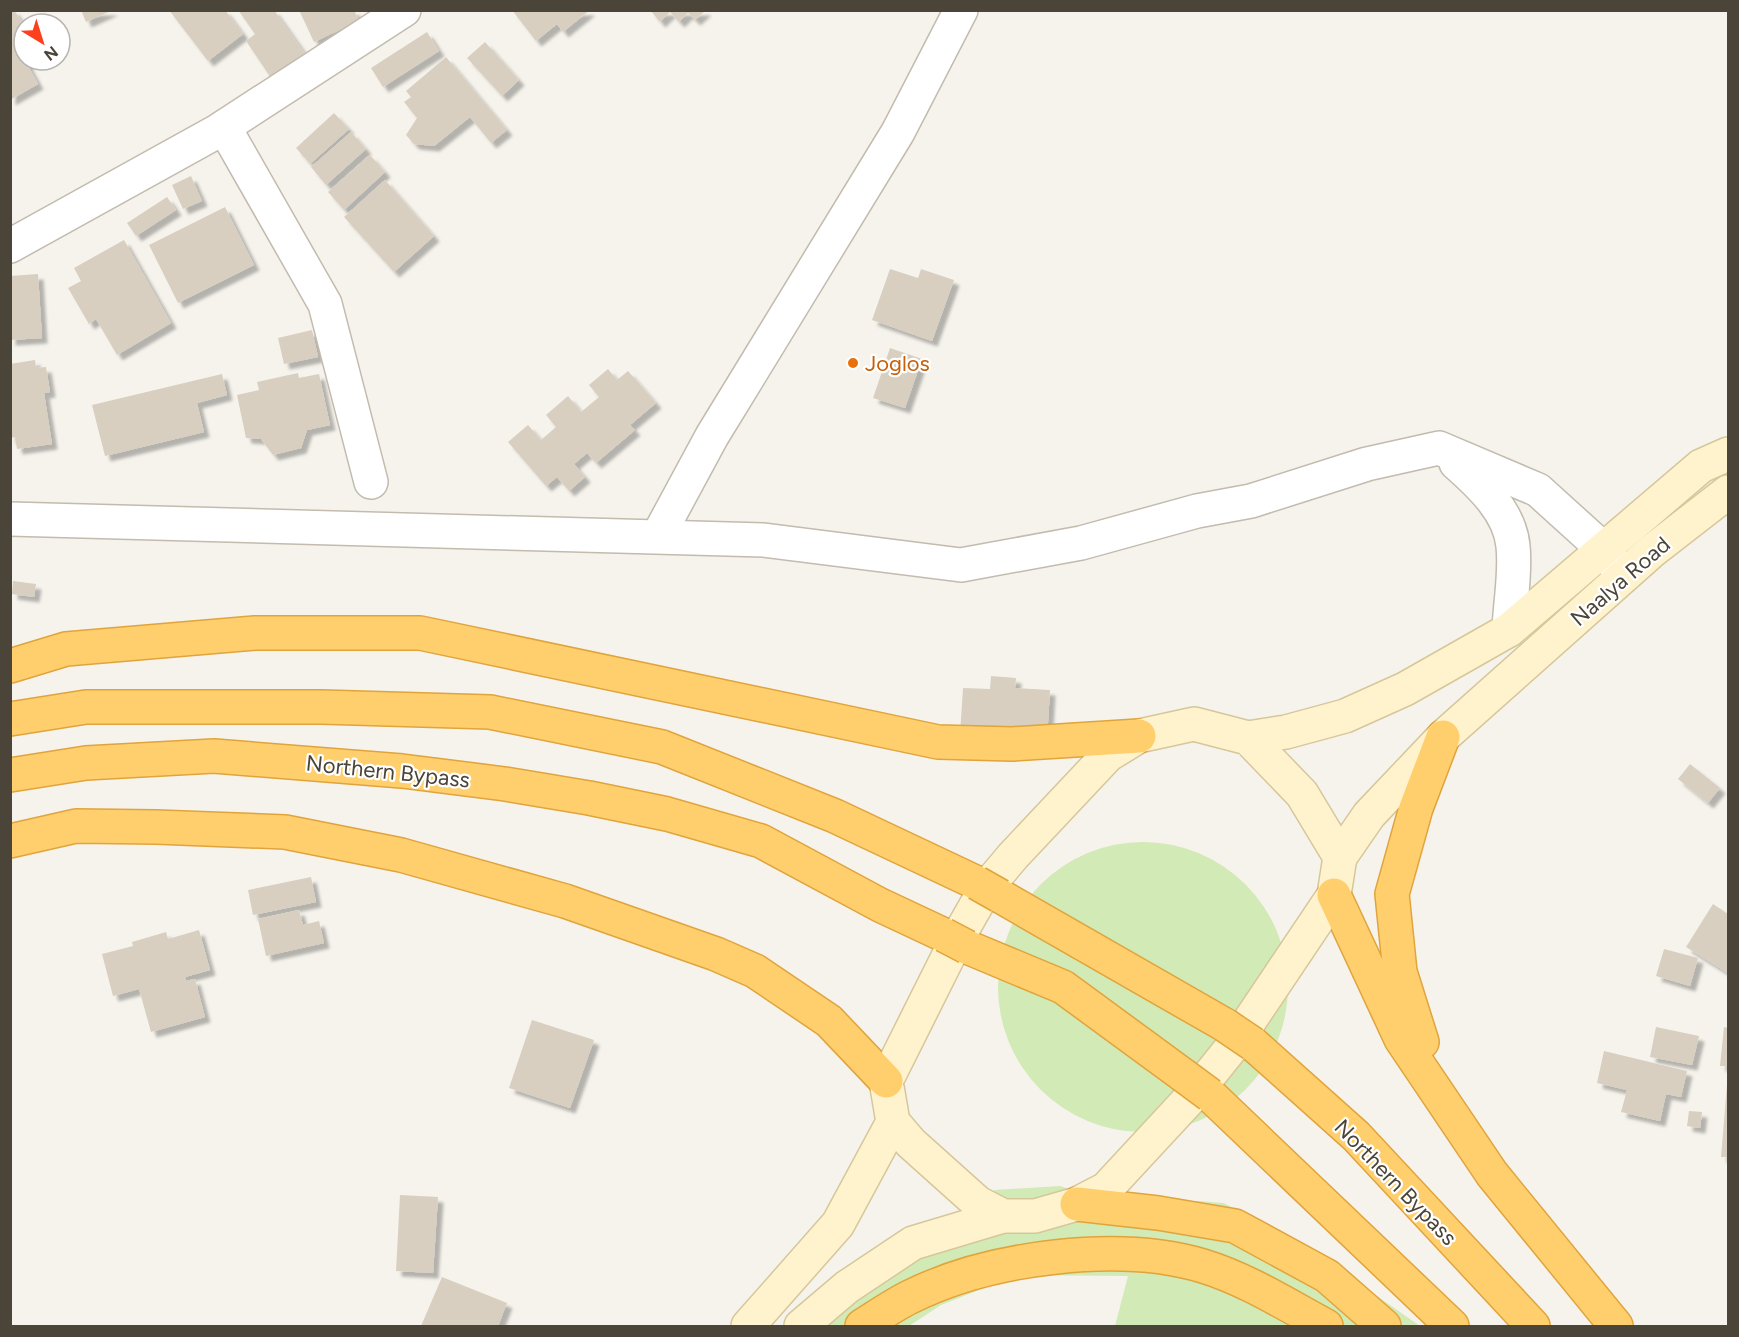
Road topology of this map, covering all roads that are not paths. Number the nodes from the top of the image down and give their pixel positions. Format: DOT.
graph roads {
  1 [pos="404,10"];
  2 [pos="961,10"];
  3 [pos="224,126"];
  4 [pos="10,246"];
  5 [pos="1439,448"];
  6 [pos="1728,454"];
  7 [pos="371,482"];
  8 [pos="1728,492"];
  9 [pos="10,519"];
  10 [pos="658,536"];
  11 [pos="1602,548"];
  12 [pos="1625,577"];
  13 [pos="1509,630"];
  14 [pos="10,666"];
  15 [pos="10,719"];
  16 [pos="1139,736"];
  17 [pos="1443,737"];
  18 [pos="1248,738"];
  19 [pos="10,775"];
  20 [pos="156,827"];
  21 [pos="10,841"];
  22 [pos="10,849"];
  23 [pos="1340,857"];
  24 [pos="1334,895"];
  25 [pos="886,1081"];
  26 [pos="1438,1094"];
  27 [pos="893,1122"];
  28 [pos="1077,1204"];
  29 [pos="1004,1216"];
  30 [pos="1446,1320"];
  31 [pos="748,1326"];
  32 [pos="801,1326"];
  33 [pos="862,1326"];
  34 [pos="1326,1326"];
  35 [pos="1384,1326"];
  36 [pos="1533,1326"];
  37 [pos="1616,1326"];
  1 -- 3 [label="street"];
  2 -- 10 [label="street"];
  3 -- 4 [label="street"];
  3 -- 7 [label="street"];
  5 -- 10 [label="street"];
  5 -- 11 [label="street"];
  5 -- 13 [label="street"];
  6 -- 11 [label="main road"];
  8 -- 12 [label="main road, Naalya Road"];
  9 -- 10 [label="street"];
  11 -- 12 [label="street"];
  11 -- 13 [label="main road"];
  12 -- 17 [label="main road, Naalya Road"];
  13 -- 18 [label="main road"];
  14 -- 16 [label="highway"];
  15 -- 36 [label="highway, Northern Bypass, bridge"];
  16 -- 18 [label="main road"];
  16 -- 25 [label="main road"];
  17 -- 23 [label="main road, Naalya Road"];
  17 -- 26 [label="highway"];
  18 -- 23 [label="main road"];
  19 -- 30 [label="highway, Northern Bypass, bridge"];
  20 -- 21 [label="highway"];
  20 -- 22 [label="street"];
  20 -- 25 [label="highway"];
  23 -- 24 [label="main road"];
  24 -- 26 [label="highway"];
  24 -- 28 [label="main road"];
  25 -- 27 [label="main road"];
  26 -- 37 [label="highway"];
  27 -- 29 [label="main road"];
  27 -- 31 [label="main road"];
  28 -- 29 [label="main road"];
  28 -- 35 [label="highway"];
  29 -- 32 [label="main road"];
  33 -- 34 [label="highway"];
}
